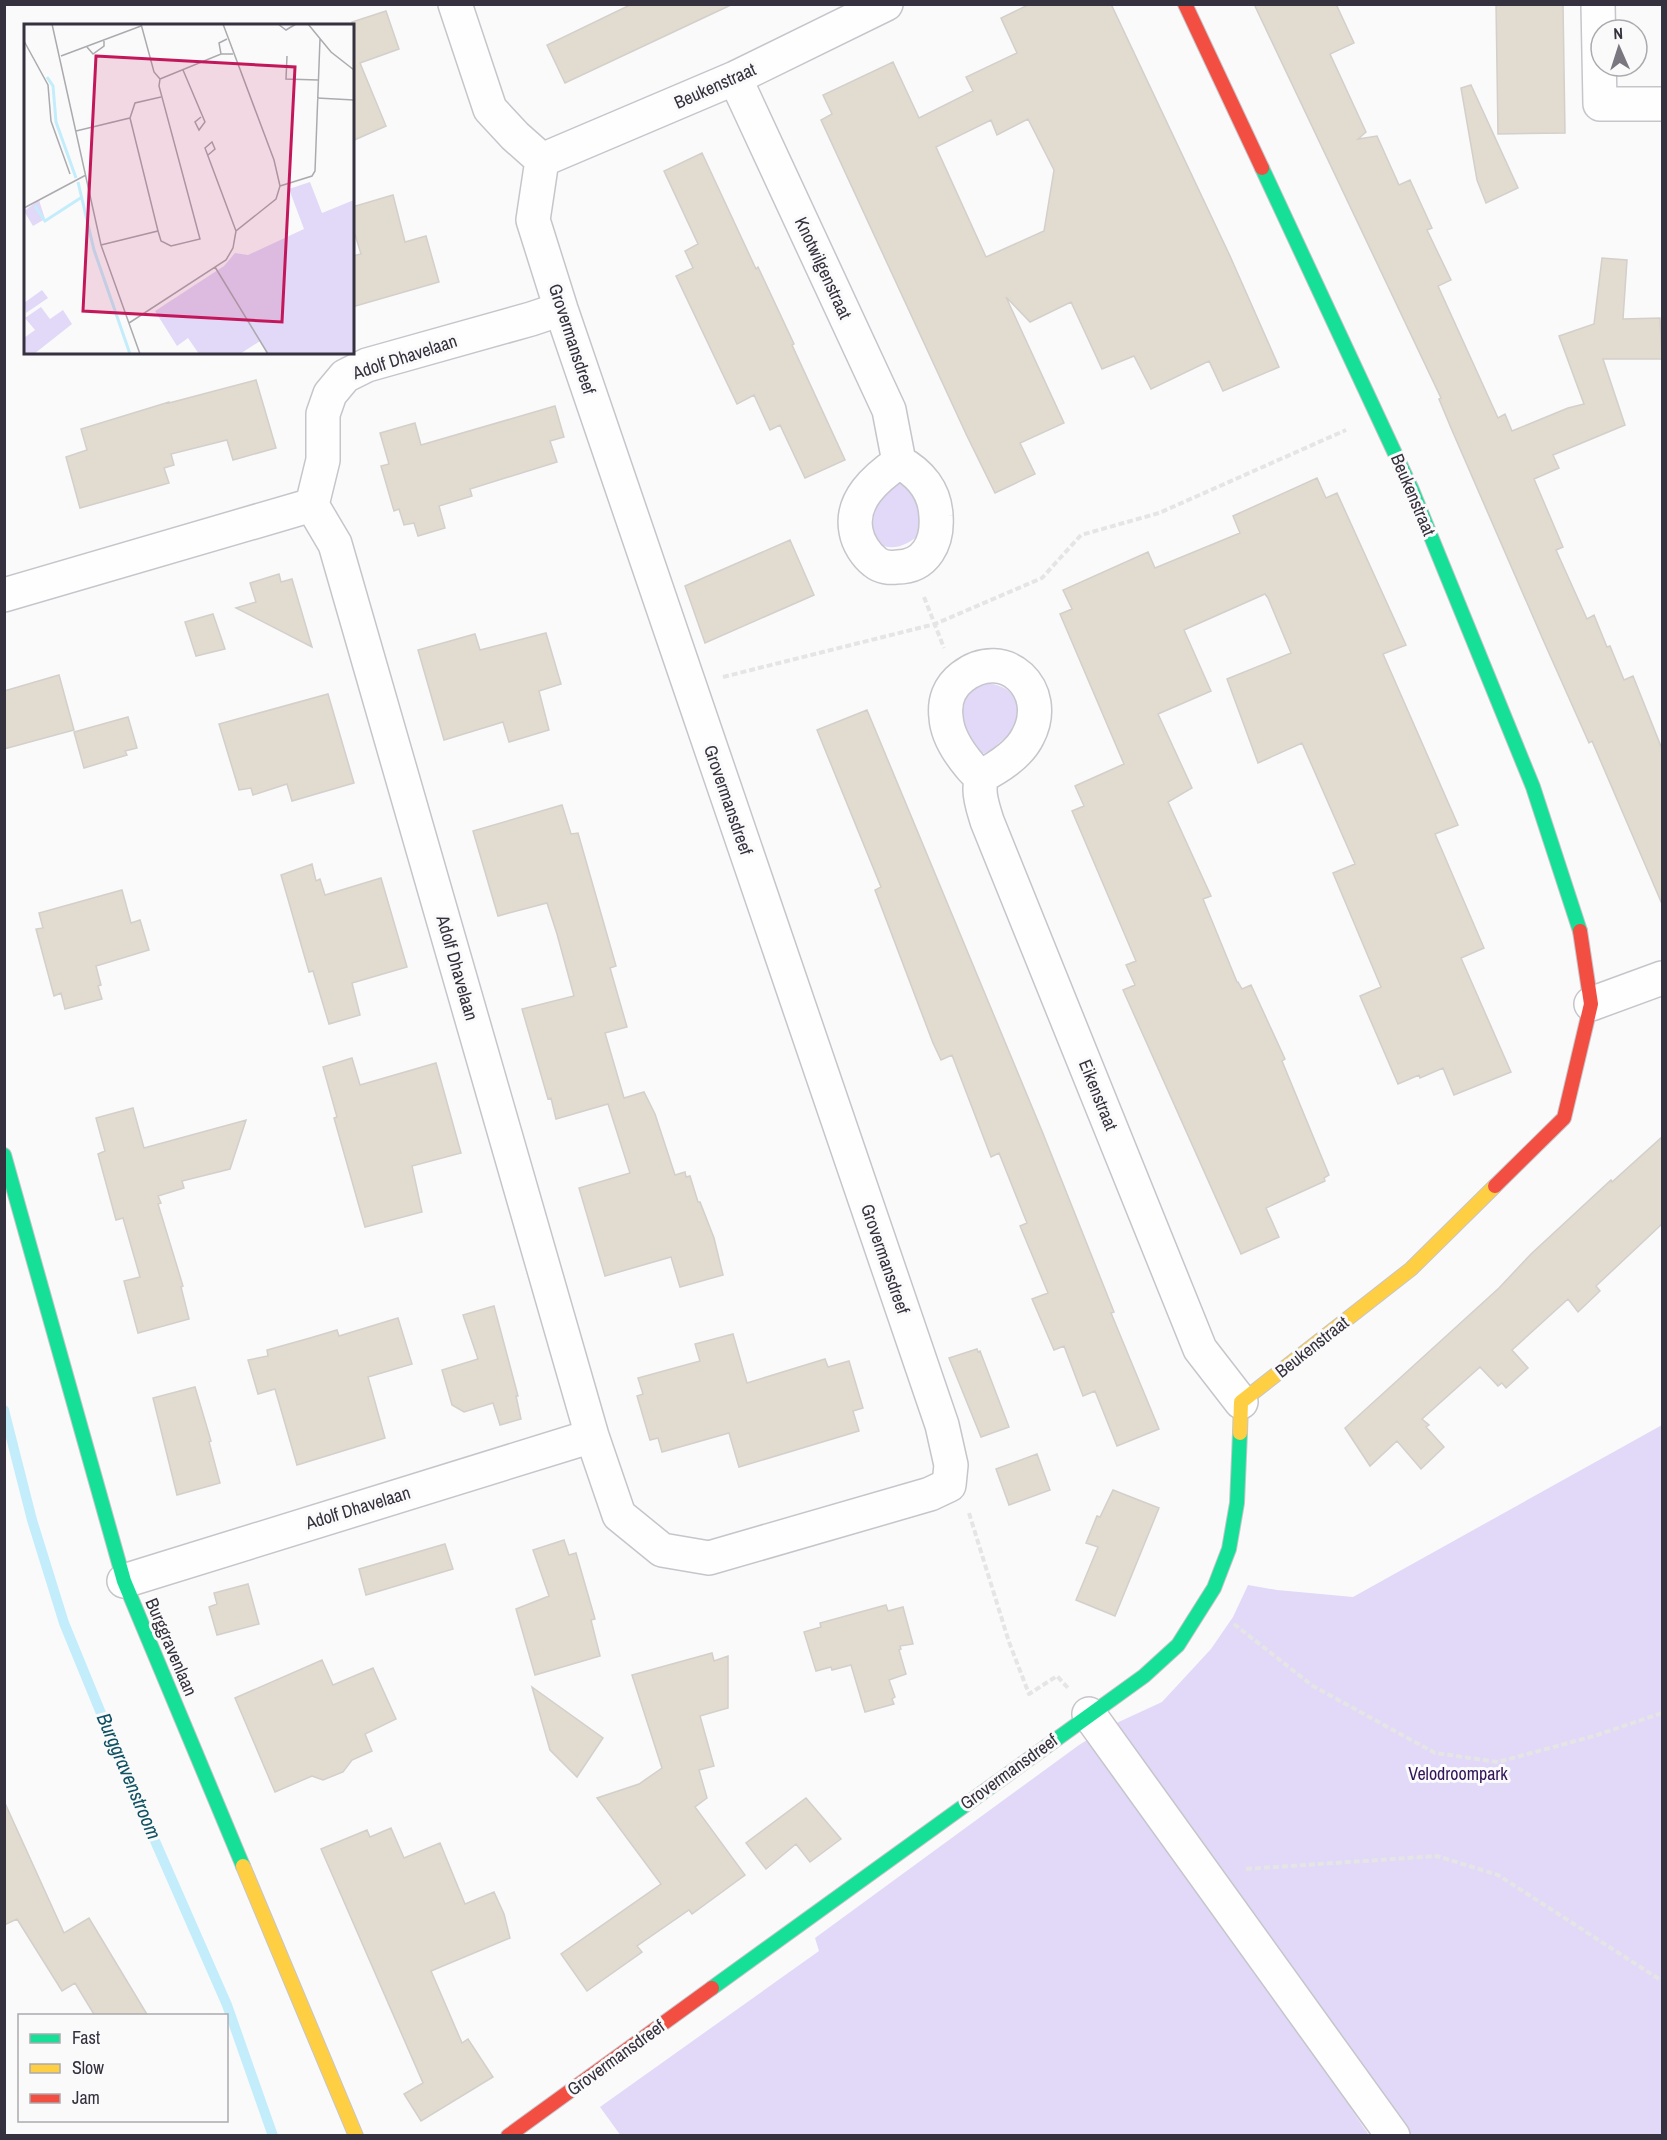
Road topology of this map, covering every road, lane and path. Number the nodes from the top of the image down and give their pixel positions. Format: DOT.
graph roads {
  1 [pos="455,4"];
  2 [pos="886,4"];
  3 [pos="1185,4"];
  4 [pos="1598,4"];
  5 [pos="735,78"];
  6 [pos="1662,104"];
  7 [pos="542,160"];
  8 [pos="561,309"];
  9 [pos="1377,416"];
  10 [pos="899,462"];
  11 [pos="312,505"];
  12 [pos="910,565"];
  13 [pos="4,596"];
  14 [pos="935,624"];
  15 [pos="960,678"];
  16 [pos="689,687"];
  17 [pos="980,777"];
  18 [pos="1662,978"];
  19 [pos="1591,1004"];
  20 [pos="4,1155"];
  21 [pos="1242,1402"];
  22 [pos="592,1436"];
  23 [pos="949,1485"];
  24 [pos="124,1581"];
  25 [pos="1205,1601"];
  26 [pos="1662,1713"];
  27 [pos="1089,1714"];
  28 [pos="1207,1876"];
  29 [pos="1662,1981"];
  30 [pos="356,2136"];
  31 [pos="508,2136"];
  32 [pos="1393,2136"];
  1 -- 7 [label="street"];
  2 -- 5 [label="street, Beukenstraat"];
  3 -- 9 [label="street, Beukenstraat"];
  4 -- 6 [label="street"];
  5 -- 7 [label="street, Beukenstraat"];
  5 -- 10 [label="street, Knotwilgenstraat"];
  7 -- 8 [label="street, Grovermansdreef"];
  8 -- 11 [label="street, Adolf Dhavelaan"];
  8 -- 16 [label="street, Grovermansdreef"];
  9 -- 14 [label="path"];
  9 -- 19 [label="street, Beukenstraat"];
  10 -- 12 [label="street"];
  10 -- 12 [label="street"];
  11 -- 13 [label="street"];
  11 -- 22 [label="street, Adolf Dhavelaan"];
  12 -- 14 [label="path"];
  14 -- 15 [label="path"];
  14 -- 16 [label="path"];
  15 -- 17 [label="street"];
  15 -- 17 [label="street"];
  16 -- 23 [label="street, Grovermansdreef"];
  17 -- 21 [label="street, Eikenstraat"];
  18 -- 19 [label="street"];
  19 -- 21 [label="street, Beukenstraat"];
  20 -- 24 [label="street, Burggravenlaan"];
  21 -- 25 [label="street"];
  22 -- 23 [label="street, Adolf Dhavelaan"];
  22 -- 24 [label="street, Adolf Dhavelaan"];
  23 -- 27 [label="path"];
  24 -- 30 [label="street, Burggravenlaan"];
  25 -- 26 [label="path"];
  25 -- 27 [label="street"];
  27 -- 28 [label="street"];
  27 -- 31 [label="street, Grovermansdreef"];
  28 -- 29 [label="path"];
  28 -- 32 [label="street"];
}
